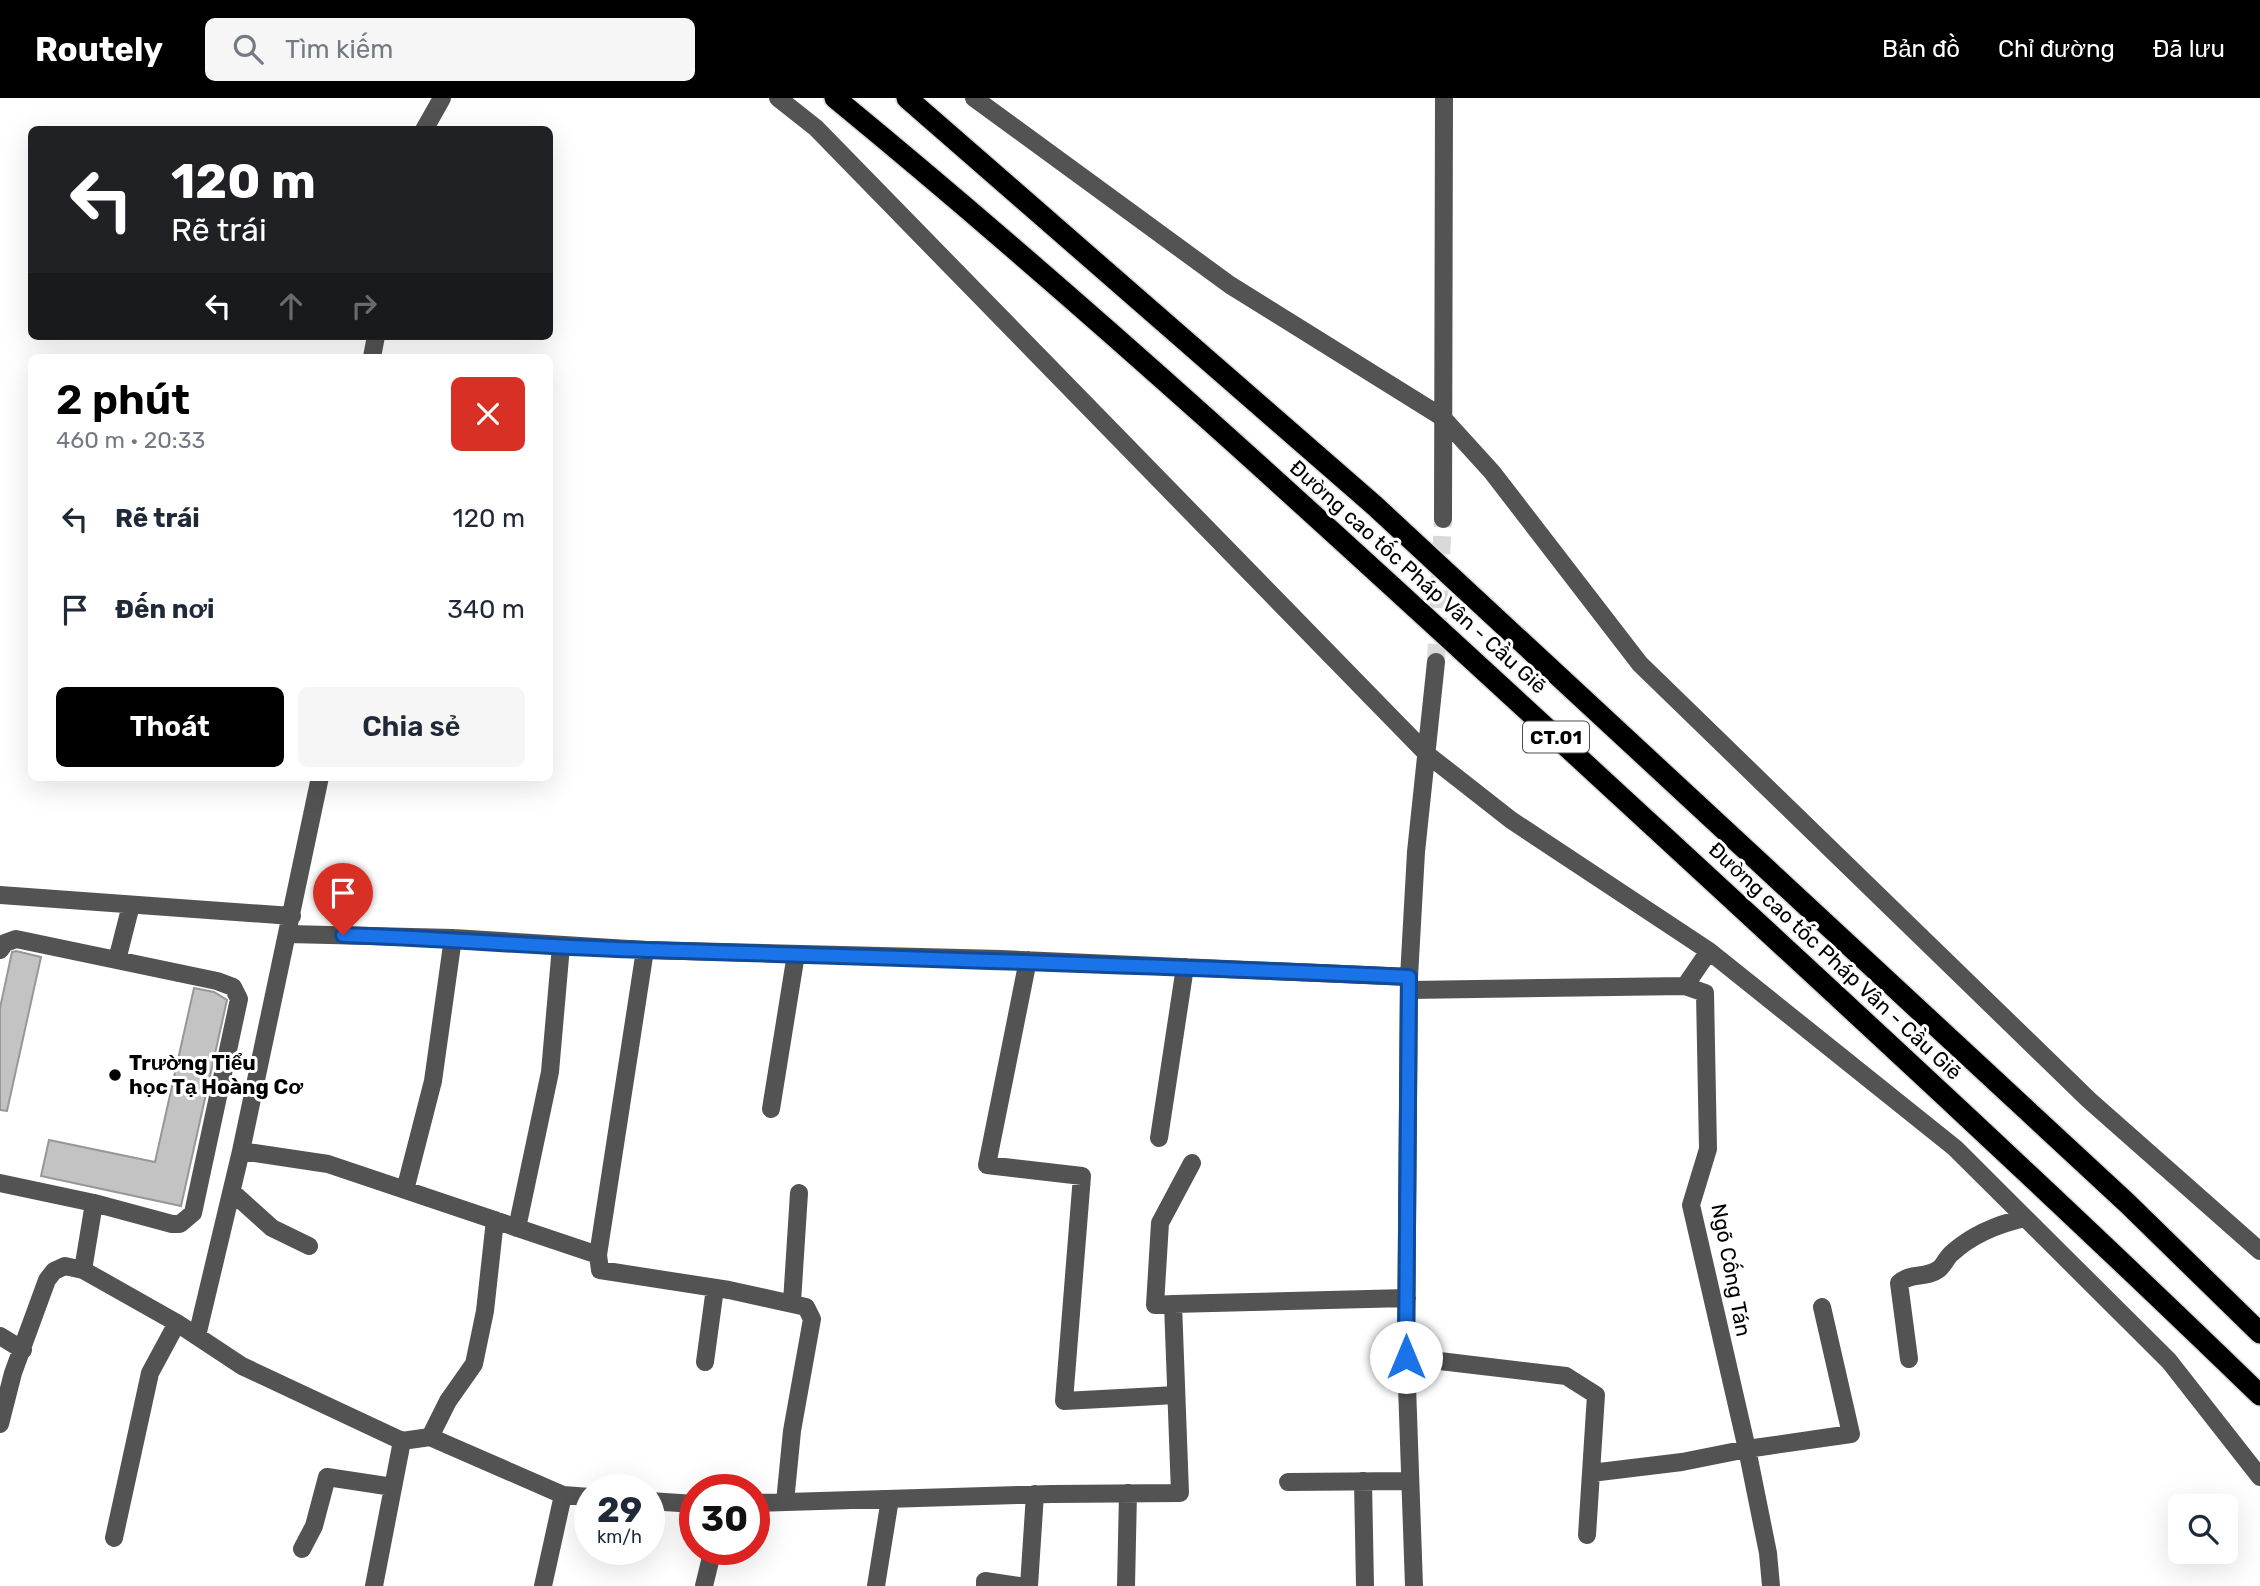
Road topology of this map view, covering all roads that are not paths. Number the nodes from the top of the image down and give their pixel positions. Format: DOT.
graph roads {
  1 [pos="442,98"];
  2 [pos="778,98"];
  3 [pos="835,98"];
  4 [pos="907,98"];
  5 [pos="974,98"];
  6 [pos="1444,98"];
  7 [pos="426,126"];
  8 [pos="1442,417"];
  9 [pos="1443,519"];
  10 [pos="1436,662"];
  11 [pos="1428,755"];
  12 [pos="319,781"];
  13 [pos="0,895"];
  14 [pos="131,905"];
  15 [pos="290,925"];
  16 [pos="453,938"];
  17 [pos="561,946"];
  18 [pos="0,950"];
  19 [pos="645,950"];
  20 [pos="1709,951"];
  21 [pos="796,954"];
  22 [pos="117,960"];
  23 [pos="1028,960"];
  24 [pos="1185,967"];
  25 [pos="1409,984"];
  26 [pos="1685,986"];
  27 [pos="771,1109"];
  28 [pos="1159,1139"];
  29 [pos="241,1151"];
  30 [pos="1192,1163"];
  31 [pos="0,1184"];
  32 [pos="405,1190"];
  33 [pos="232,1192"];
  34 [pos="799,1193"];
  35 [pos="94,1203"];
  36 [pos="2025,1218"];
  37 [pos="495,1220"];
  38 [pos="517,1228"];
  39 [pos="309,1245"];
  40 [pos="2260,1251"];
  41 [pos="598,1255"];
  42 [pos="83,1270"];
  43 [pos="715,1288"];
  44 [pos="1407,1298"];
  45 [pos="792,1302"];
  46 [pos="1173,1304"];
  47 [pos="1822,1307"];
  48 [pos="177,1323"];
  49 [pos="2260,1332"];
  50 [pos="0,1336"];
  51 [pos="197,1336"];
  52 [pos="23,1350"];
  53 [pos="1406,1357"];
  54 [pos="1909,1359"];
  55 [pos="705,1362"];
  56 [pos="1176,1395"];
  57 [pos="2260,1395"];
  58 [pos="0,1424"];
  59 [pos="430,1437"];
  60 [pos="402,1441"];
  61 [pos="1747,1449"];
  62 [pos="1591,1473"];
  63 [pos="2260,1477"];
  64 [pos="1363,1481"];
  65 [pos="1409,1481"];
  66 [pos="1288,1482"];
  67 [pos="393,1487"];
  68 [pos="1128,1493"];
  69 [pos="1035,1494"];
  70 [pos="563,1495"];
  71 [pos="574,1496"];
  72 [pos="890,1499"];
  73 [pos="770,1502"];
  74 [pos="786,1502"];
  75 [pos="1587,1535"];
  76 [pos="114,1538"];
  77 [pos="302,1549"];
  78 [pos="709,1565"];
  79 [pos="374,1586"];
  80 [pos="543,1586"];
  81 [pos="704,1586"];
  82 [pos="876,1586"];
  83 [pos="985,1586"];
  84 [pos="1018,1586"];
  85 [pos="1029,1586"];
  86 [pos="1126,1586"];
  87 [pos="1365,1586"];
  88 [pos="1414,1586"];
  89 [pos="1771,1586"];
  1 -- 7 [label="street"];
  2 -- 11 [label="street"];
  3 -- 57 [label="highway, Đường cao tốc Pháp Vân - Cầu Giẽ / CT.01"];
  4 -- 49 [label="highway, Đường cao tốc Pháp Vân - Cầu Giẽ / CT.01"];
  5 -- 8 [label="street"];
  6 -- 8 [label="street"];
  8 -- 9 [label="street"];
  8 -- 40 [label="street"];
  10 -- 11 [label="street"];
  11 -- 20 [label="street"];
  11 -- 25 [label="street"];
  12 -- 15 [label="street"];
  13 -- 14 [label="street"];
  14 -- 15 [label="street"];
  14 -- 22 [label="street"];
  15 -- 16 [label="street"];
  15 -- 29 [label="street"];
  16 -- 17 [label="street"];
  16 -- 32 [label="street"];
  17 -- 19 [label="street"];
  17 -- 38 [label="street"];
  18 -- 22 [label="street"];
  19 -- 21 [label="street"];
  19 -- 41 [label="street"];
  20 -- 26 [label="street"];
  20 -- 36 [label="street"];
  21 -- 23 [label="street"];
  21 -- 27 [label="street"];
  22 -- 35 [label="street"];
  23 -- 24 [label="street"];
  23 -- 56 [label="street"];
  24 -- 25 [label="street"];
  24 -- 28 [label="street"];
  25 -- 26 [label="street"];
  25 -- 44 [label="street"];
  26 -- 61 [label="street, Ngõ Cống Tán"];
  29 -- 32 [label="street"];
  29 -- 33 [label="street"];
  30 -- 46 [label="street"];
  31 -- 35 [label="street"];
  32 -- 37 [label="street"];
  33 -- 39 [label="street"];
  33 -- 51 [label="street"];
  34 -- 45 [label="street"];
  35 -- 42 [label="street"];
  36 -- 54 [label="street"];
  36 -- 63 [label="street"];
  37 -- 38 [label="street"];
  37 -- 59 [label="street"];
  38 -- 41 [label="street"];
  41 -- 43 [label="street"];
  42 -- 48 [label="street"];
  42 -- 52 [label="street"];
  43 -- 45 [label="street"];
  43 -- 55 [label="street"];
  44 -- 46 [label="street"];
  44 -- 53 [label="street"];
  45 -- 74 [label="street"];
  46 -- 56 [label="street"];
  47 -- 61 [label="street"];
  48 -- 51 [label="street"];
  48 -- 76 [label="street"];
  50 -- 52 [label="street"];
  51 -- 60 [label="street"];
  52 -- 58 [label="street"];
  53 -- 62 [label="street"];
  53 -- 65 [label="street"];
  56 -- 68 [label="street"];
  59 -- 60 [label="street"];
  59 -- 70 [label="street"];
  60 -- 67 [label="street"];
  61 -- 62 [label="street"];
  61 -- 89 [label="street"];
  62 -- 75 [label="street"];
  64 -- 65 [label="street"];
  64 -- 66 [label="street"];
  64 -- 87 [label="street"];
  65 -- 88 [label="street"];
  67 -- 77 [label="street"];
  67 -- 79 [label="street"];
  68 -- 69 [label="street"];
  68 -- 86 [label="street"];
  69 -- 72 [label="street"];
  69 -- 85 [label="street"];
  70 -- 71 [label="street"];
  70 -- 80 [label="street"];
  72 -- 74 [label="street"];
  72 -- 82 [label="street"];
  73 -- 74 [label="street"];
  78 -- 81 [label="street"];
  83 -- 84 [label="street"];
}
